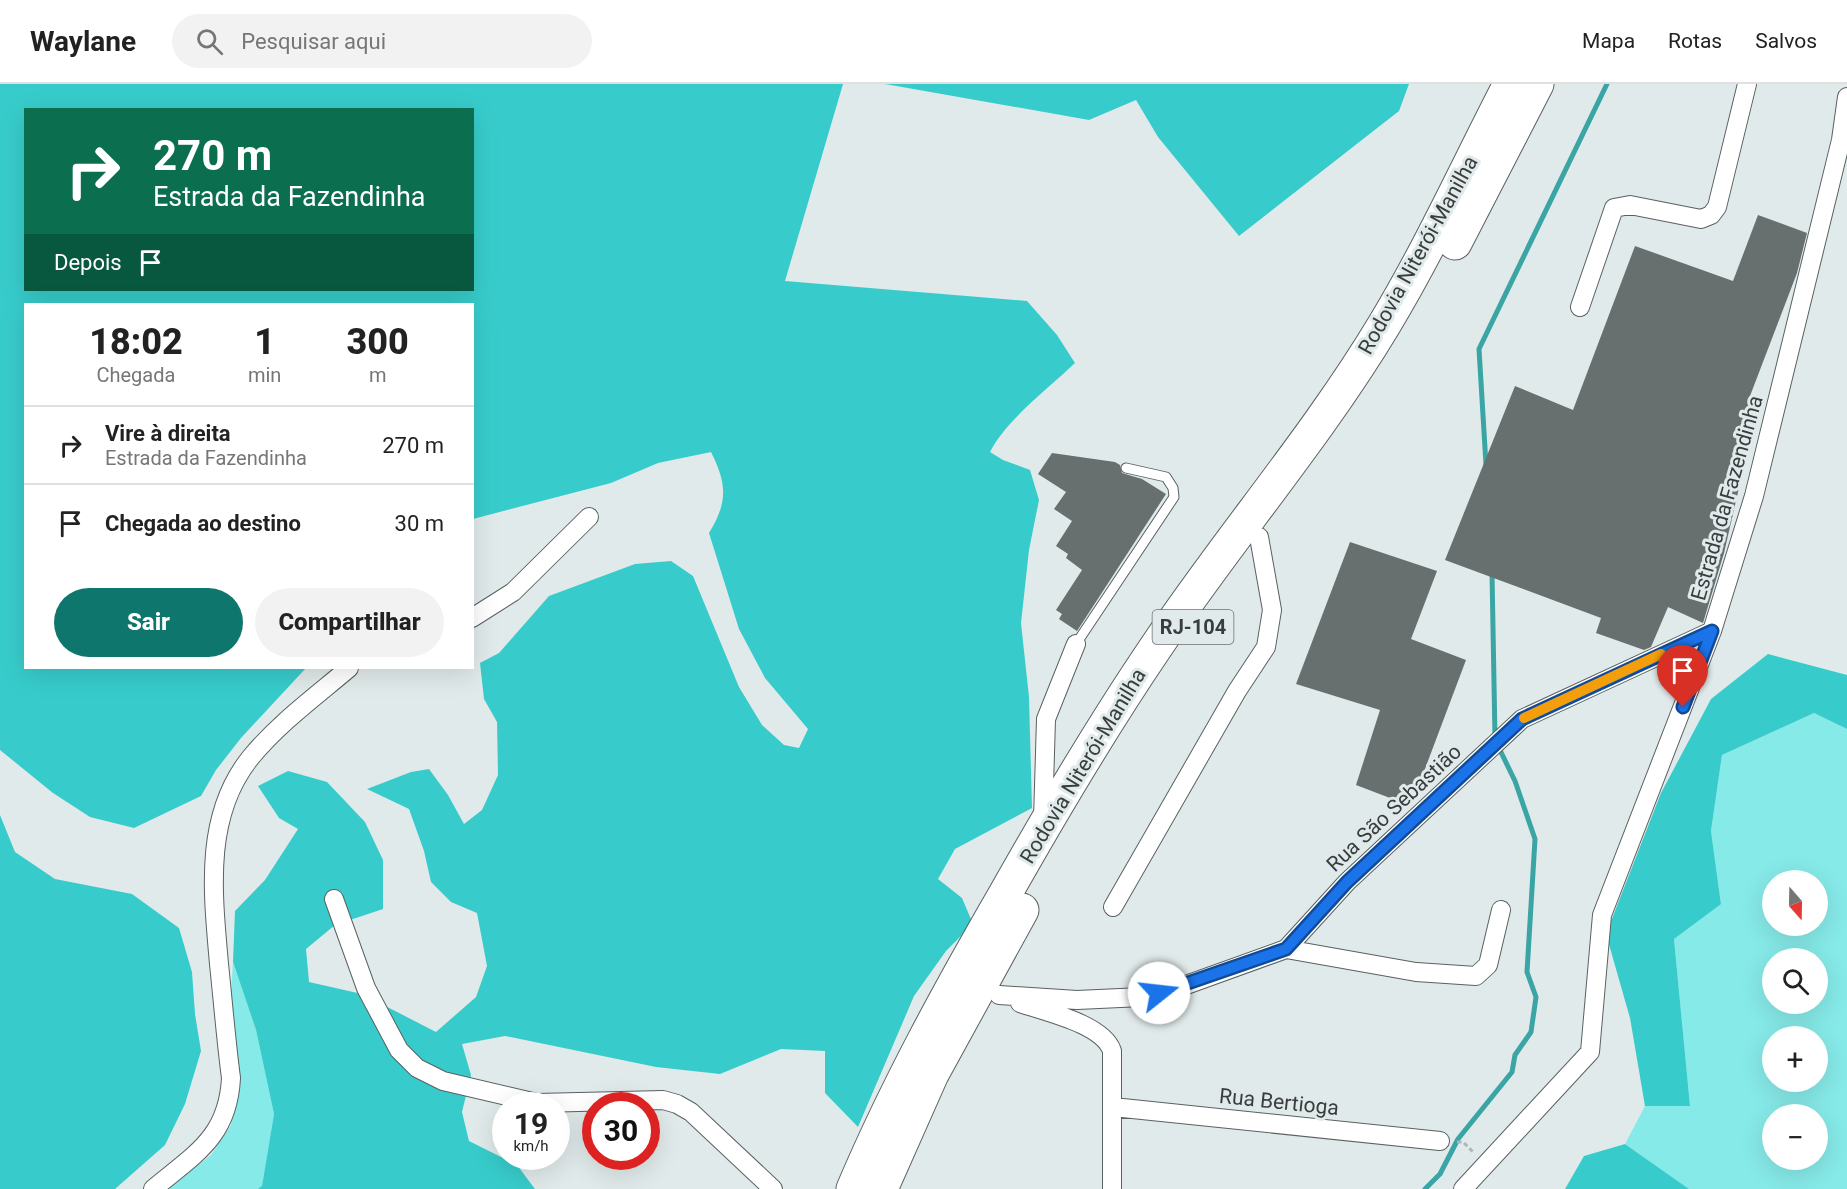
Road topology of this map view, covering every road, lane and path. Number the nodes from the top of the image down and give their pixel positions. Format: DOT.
graph roads {
  1 [pos="1510,84"];
  2 [pos="1537,84"];
  3 [pos="1747,84"];
  4 [pos="1847,97"];
  5 [pos="1580,307"];
  6 [pos="1126,468"];
  7 [pos="589,517"];
  8 [pos="1259,537"];
  9 [pos="474,617"];
  10 [pos="1712,631"];
  11 [pos="1076,644"];
  12 [pos="348,669"];
  13 [pos="1043,828"];
  14 [pos="334,899"];
  15 [pos="1113,907"];
  16 [pos="1501,910"];
  17 [pos="1286,949"];
  18 [pos="989,992"];
  19 [pos="1113,1107"];
  20 [pos="1440,1141"];
  21 [pos="153,1189"];
  22 [pos="773,1189"];
  23 [pos="853,1189"];
  24 [pos="881,1189"];
  25 [pos="1112,1189"];
  26 [pos="1463,1189"];
  1 -- 13 [label="highway, Rodovia Niterói-Manilha / RJ-104"];
  2 -- 8 [label="highway, Rodovia Niterói-Manilha / RJ-104"];
  3 -- 5 [label="street"];
  4 -- 10 [label="street, Estrada da Fazendinha"];
  6 -- 11 [label="lane"];
  7 -- 9 [label="street"];
  8 -- 15 [label="street"];
  8 -- 18 [label="highway, Rodovia Niterói-Manilha / RJ-104"];
  10 -- 17 [label="street, Rua São Sebastião"];
  10 -- 26 [label="street, Estrada da Fazendinha"];
  11 -- 13 [label="street"];
  12 -- 21 [label="street"];
  13 -- 23 [label="highway, Rodovia Niterói-Manilha / RJ-104"];
  14 -- 22 [label="street"];
  16 -- 17 [label="street"];
  17 -- 18 [label="street, Rua São Sebastião"];
  18 -- 19 [label="street"];
  18 -- 24 [label="highway, Rodovia Niterói-Manilha / RJ-104"];
  19 -- 20 [label="street, Rua Bertioga"];
  19 -- 25 [label="street"];
}
